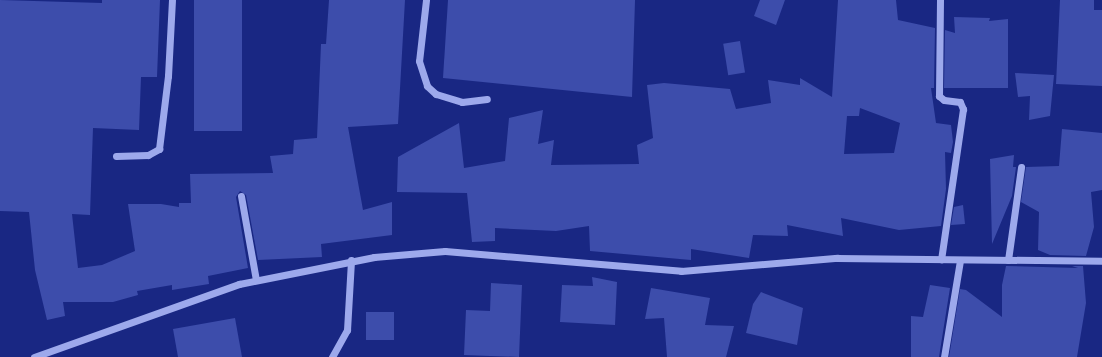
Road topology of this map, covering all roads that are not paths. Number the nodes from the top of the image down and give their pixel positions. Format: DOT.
graph roads {
  1 [pos="172,0"];
  2 [pos="426,0"];
  3 [pos="940,0"];
  4 [pos="487,100"];
  5 [pos="116,156"];
  6 [pos="1021,167"];
  7 [pos="241,196"];
  8 [pos="941,259"];
  9 [pos="351,260"];
  10 [pos="960,260"];
  11 [pos="1008,260"];
  12 [pos="1102,261"];
  13 [pos="256,280"];
  14 [pos="46,355"];
  15 [pos="34,357"];
  16 [pos="332,357"];
  17 [pos="944,357"];
  1 -- 5 [label="street"];
  2 -- 4 [label="street"];
  3 -- 8 [label="street"];
  6 -- 11 [label="street"];
  7 -- 13 [label="street"];
  8 -- 9 [label="street"];
  8 -- 10 [label="street"];
  9 -- 13 [label="street"];
  9 -- 16 [label="street"];
  10 -- 11 [label="street"];
  10 -- 17 [label="street"];
  11 -- 12 [label="street"];
  13 -- 14 [label="street"];
  14 -- 15 [label="street"];
}
